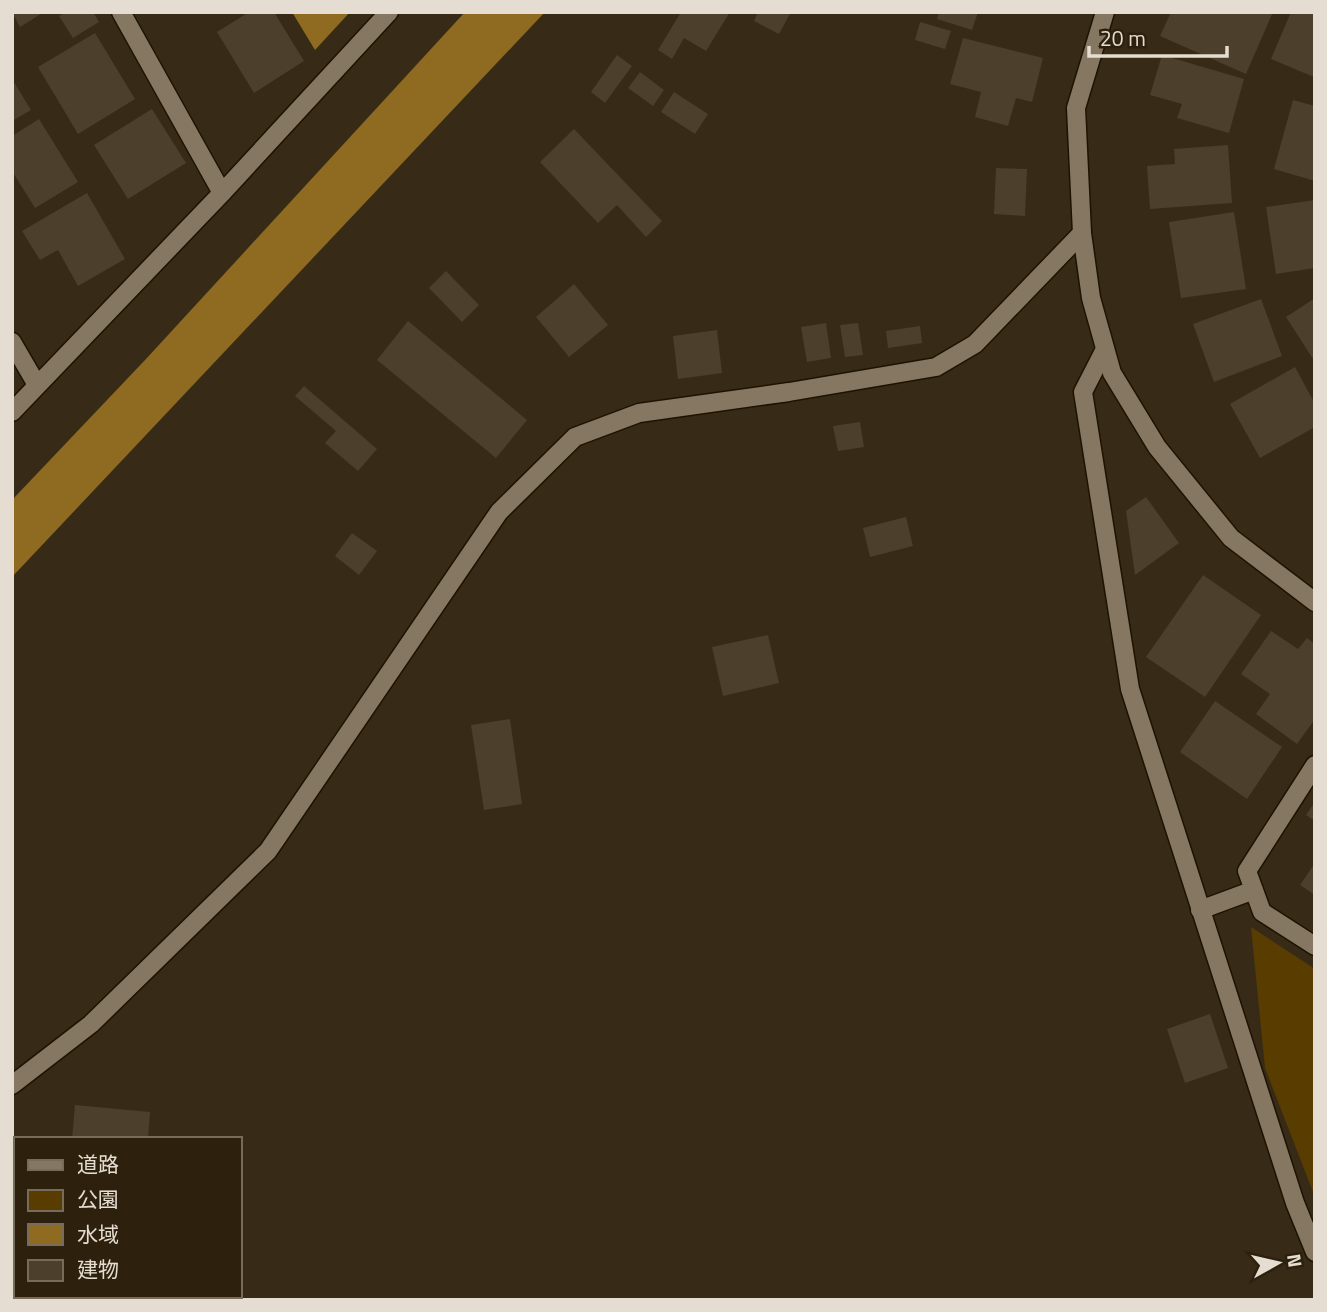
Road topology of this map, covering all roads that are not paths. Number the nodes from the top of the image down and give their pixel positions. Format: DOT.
graph roads {
  1 [pos="121,12"];
  2 [pos="389,12"];
  3 [pos="1105,12"];
  4 [pos="222,193"];
  5 [pos="1082,233"];
  6 [pos="12,342"];
  7 [pos="1105,349"];
  8 [pos="37,385"];
  9 [pos="12,412"];
  10 [pos="1315,602"];
  11 [pos="1315,765"];
  12 [pos="1254,890"];
  13 [pos="1200,909"];
  14 [pos="1315,946"];
  15 [pos="12,1085"];
  16 [pos="1315,1252"];
  1 -- 4 [label="street"];
  2 -- 4 [label="street"];
  3 -- 5 [label="street"];
  4 -- 8 [label="street"];
  5 -- 7 [label="street"];
  5 -- 15 [label="street"];
  6 -- 8 [label="street"];
  7 -- 10 [label="street"];
  7 -- 13 [label="street"];
  8 -- 9 [label="street"];
  11 -- 12 [label="street"];
  12 -- 13 [label="street"];
  12 -- 14 [label="street"];
  13 -- 16 [label="street"];
}
